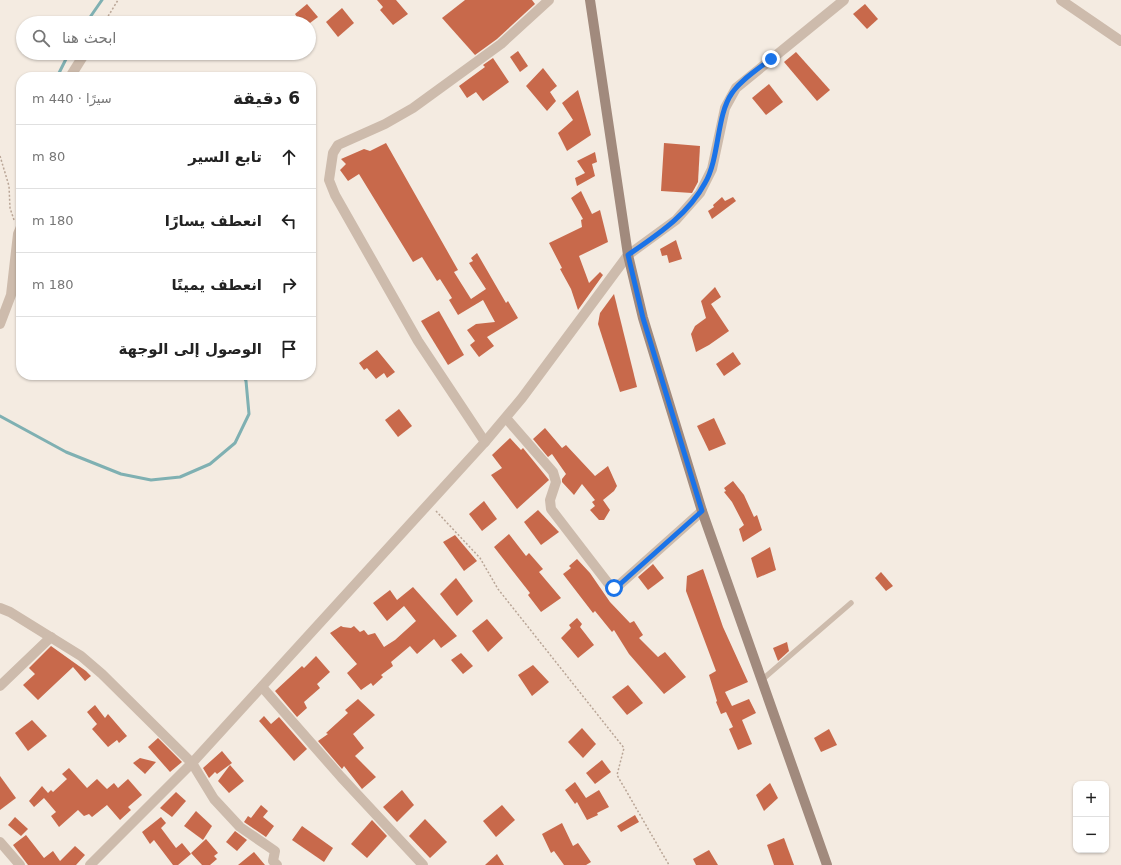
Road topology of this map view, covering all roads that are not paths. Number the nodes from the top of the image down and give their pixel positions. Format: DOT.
graph roads {
  1 [pos="549,0"];
  2 [pos="590,0"];
  3 [pos="844,0"];
  4 [pos="1061,0"];
  5 [pos="1121,41"];
  6 [pos="81,60"];
  7 [pos="73,72"];
  8 [pos="16,254"];
  9 [pos="628,255"];
  10 [pos="0,324"];
  11 [pos="506,418"];
  12 [pos="485,442"];
  13 [pos="702,511"];
  14 [pos="851,603"];
  15 [pos="0,608"];
  16 [pos="51,637"];
  17 [pos="763,679"];
  18 [pos="0,686"];
  19 [pos="262,688"];
  20 [pos="192,763"];
  21 [pos="0,842"];
  22 [pos="20,865"];
  23 [pos="90,865"];
  24 [pos="277,865"];
  25 [pos="423,865"];
  26 [pos="827,865"];
  1 -- 12 [label="street"];
  2 -- 9 [label="main road"];
  3 -- 9 [label="street"];
  4 -- 5 [label="street"];
  6 -- 7 [label="street"];
  8 -- 10 [label="street"];
  9 -- 11 [label="street"];
  9 -- 13 [label="main road"];
  11 -- 12 [label="street"];
  11 -- 13 [label="street"];
  12 -- 19 [label="street"];
  13 -- 17 [label="main road"];
  14 -- 17 [label="lane"];
  15 -- 16 [label="street"];
  16 -- 18 [label="street"];
  16 -- 20 [label="street"];
  17 -- 26 [label="main road"];
  19 -- 20 [label="street"];
  19 -- 25 [label="street"];
  20 -- 23 [label="street"];
  20 -- 24 [label="street"];
  21 -- 22 [label="street"];
}
